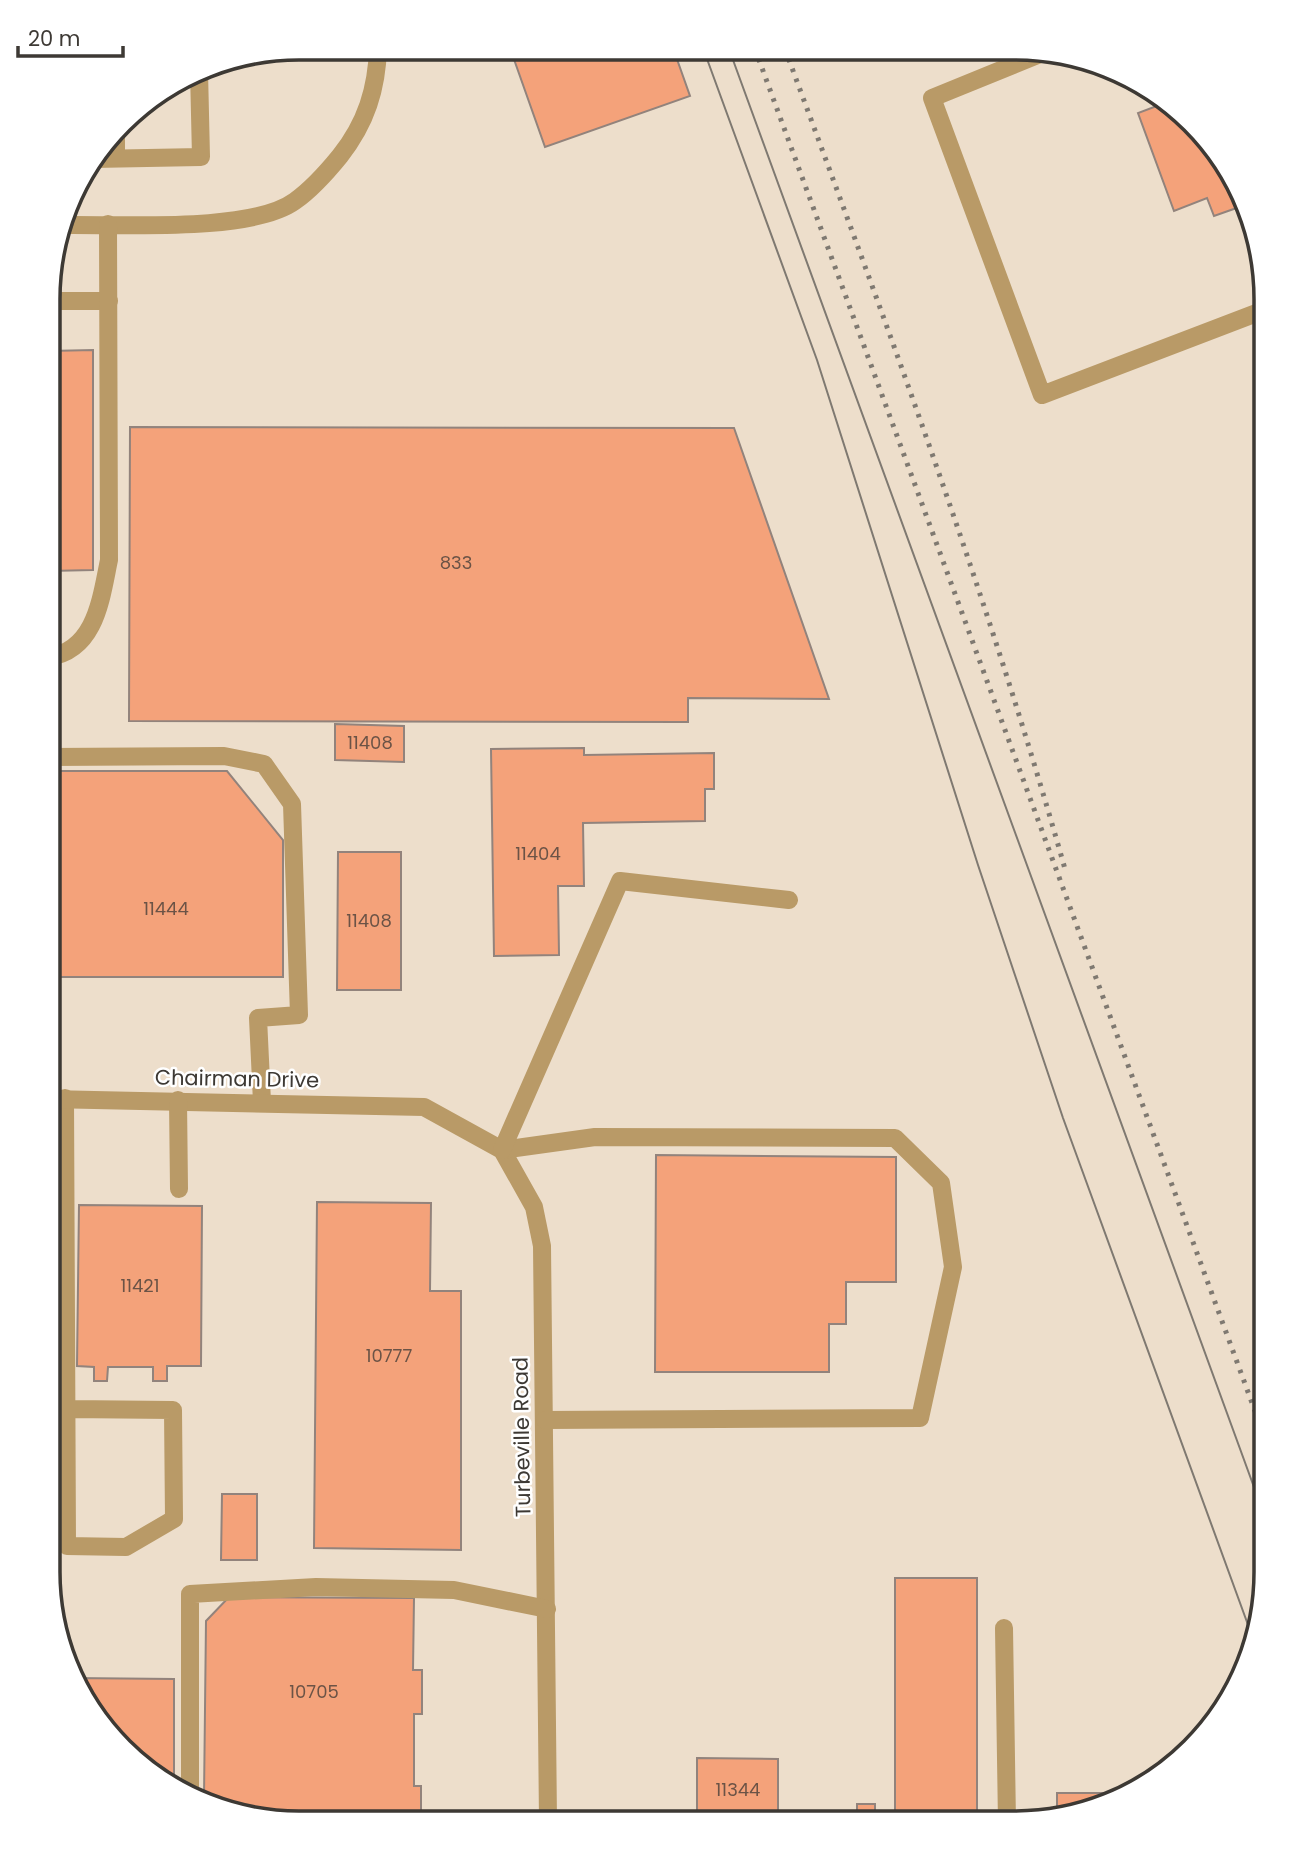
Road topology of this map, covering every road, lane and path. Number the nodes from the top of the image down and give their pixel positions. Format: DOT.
graph roads {
  1 [pos="378,60"];
  2 [pos="1024,61"];
  3 [pos="199,82"];
  4 [pos="116,145"];
  5 [pos="105,158"];
  6 [pos="116,158"];
  7 [pos="108,224"];
  8 [pos="71,225"];
  9 [pos="60,301"];
  10 [pos="109,301"];
  11 [pos="1254,314"];
  12 [pos="60,655"];
  13 [pos="60,757"];
  14 [pos="789,900"];
  15 [pos="60,1098"];
  16 [pos="178,1100"];
  17 [pos="262,1102"];
  18 [pos="502,1150"];
  19 [pos="179,1189"];
  20 [pos="60,1191"];
  21 [pos="67,1409"];
  22 [pos="545,1420"];
  23 [pos="547,1609"];
  24 [pos="1004,1628"];
  25 [pos="190,1784"];
  26 [pos="548,1811"];
  27 [pos="1007,1811"];
  1 -- 7 [label="street"];
  2 -- 11 [label="street"];
  3 -- 6 [label="street"];
  4 -- 6 [label="street"];
  5 -- 6 [label="street"];
  7 -- 8 [label="street"];
  7 -- 10 [label="street"];
  9 -- 10 [label="street"];
  10 -- 12 [label="street"];
  13 -- 17 [label="street"];
  14 -- 18 [label="street"];
  15 -- 16 [label="street, Chairman Drive"];
  16 -- 17 [label="street, Chairman Drive"];
  16 -- 19 [label="street"];
  17 -- 18 [label="street, Chairman Drive"];
  18 -- 22 [label="street, Turbeville Road"];
  18 -- 22 [label="street"];
  20 -- 21 [label="street"];
  21 -- 21 [label="street"];
  22 -- 23 [label="street, Turbeville Road"];
  23 -- 25 [label="street"];
  23 -- 26 [label="street, Turbeville Road"];
  24 -- 27 [label="street"];
}
